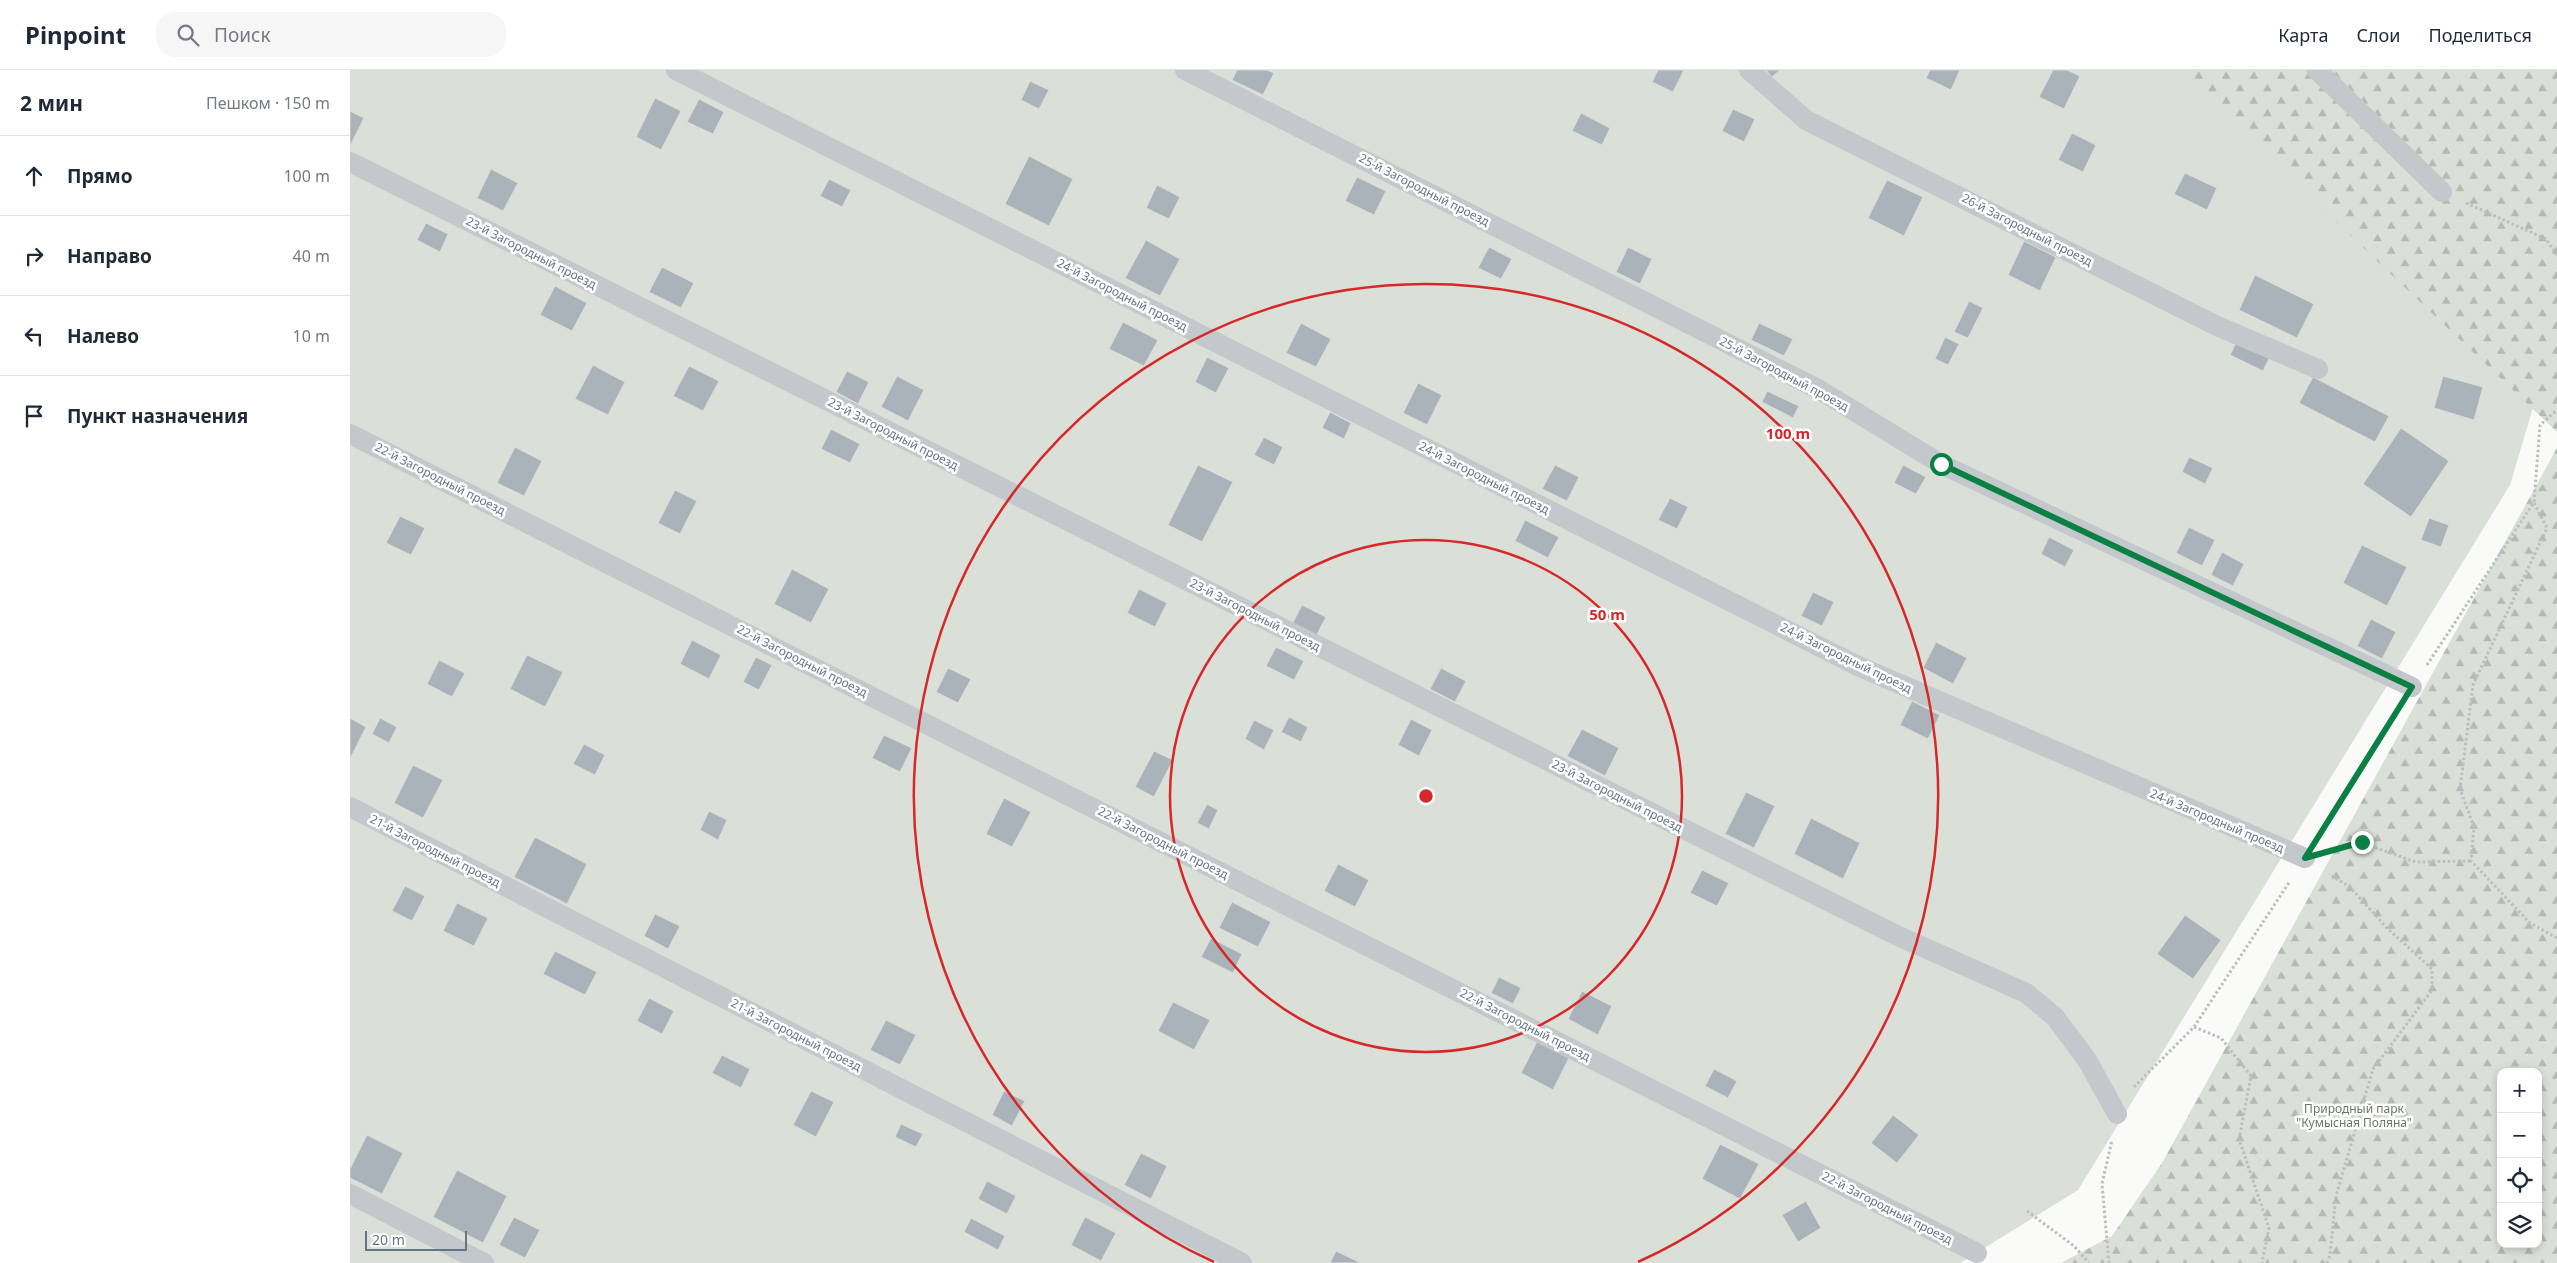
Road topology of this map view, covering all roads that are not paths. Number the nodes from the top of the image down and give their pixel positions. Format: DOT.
graph roads {
  1 [pos="676,70"];
  2 [pos="1185,70"];
  3 [pos="1749,70"];
  4 [pos="2317,70"];
  5 [pos="350,162"];
  6 [pos="2442,192"];
  7 [pos="2318,369"];
  8 [pos="350,434"];
  9 [pos="2412,687"];
  10 [pos="350,807"];
  11 [pos="2305,858"];
  12 [pos="2117,1114"];
  13 [pos="350,1194"];
  14 [pos="1977,1253"];
  15 [pos="484,1263"];
  16 [pos="1242,1263"];
  1 -- 11 [label="lane, 24-й Загородный проезд"];
  2 -- 9 [label="lane, 25-й Загородный проезд"];
  3 -- 7 [label="lane, 26-й Загородный проезд"];
  4 -- 6 [label="lane"];
  5 -- 12 [label="lane, 23-й Загородный проезд"];
  8 -- 14 [label="lane, 22-й Загородный проезд"];
  10 -- 16 [label="lane, 21-й Загородный проезд"];
  13 -- 15 [label="lane"];
}
